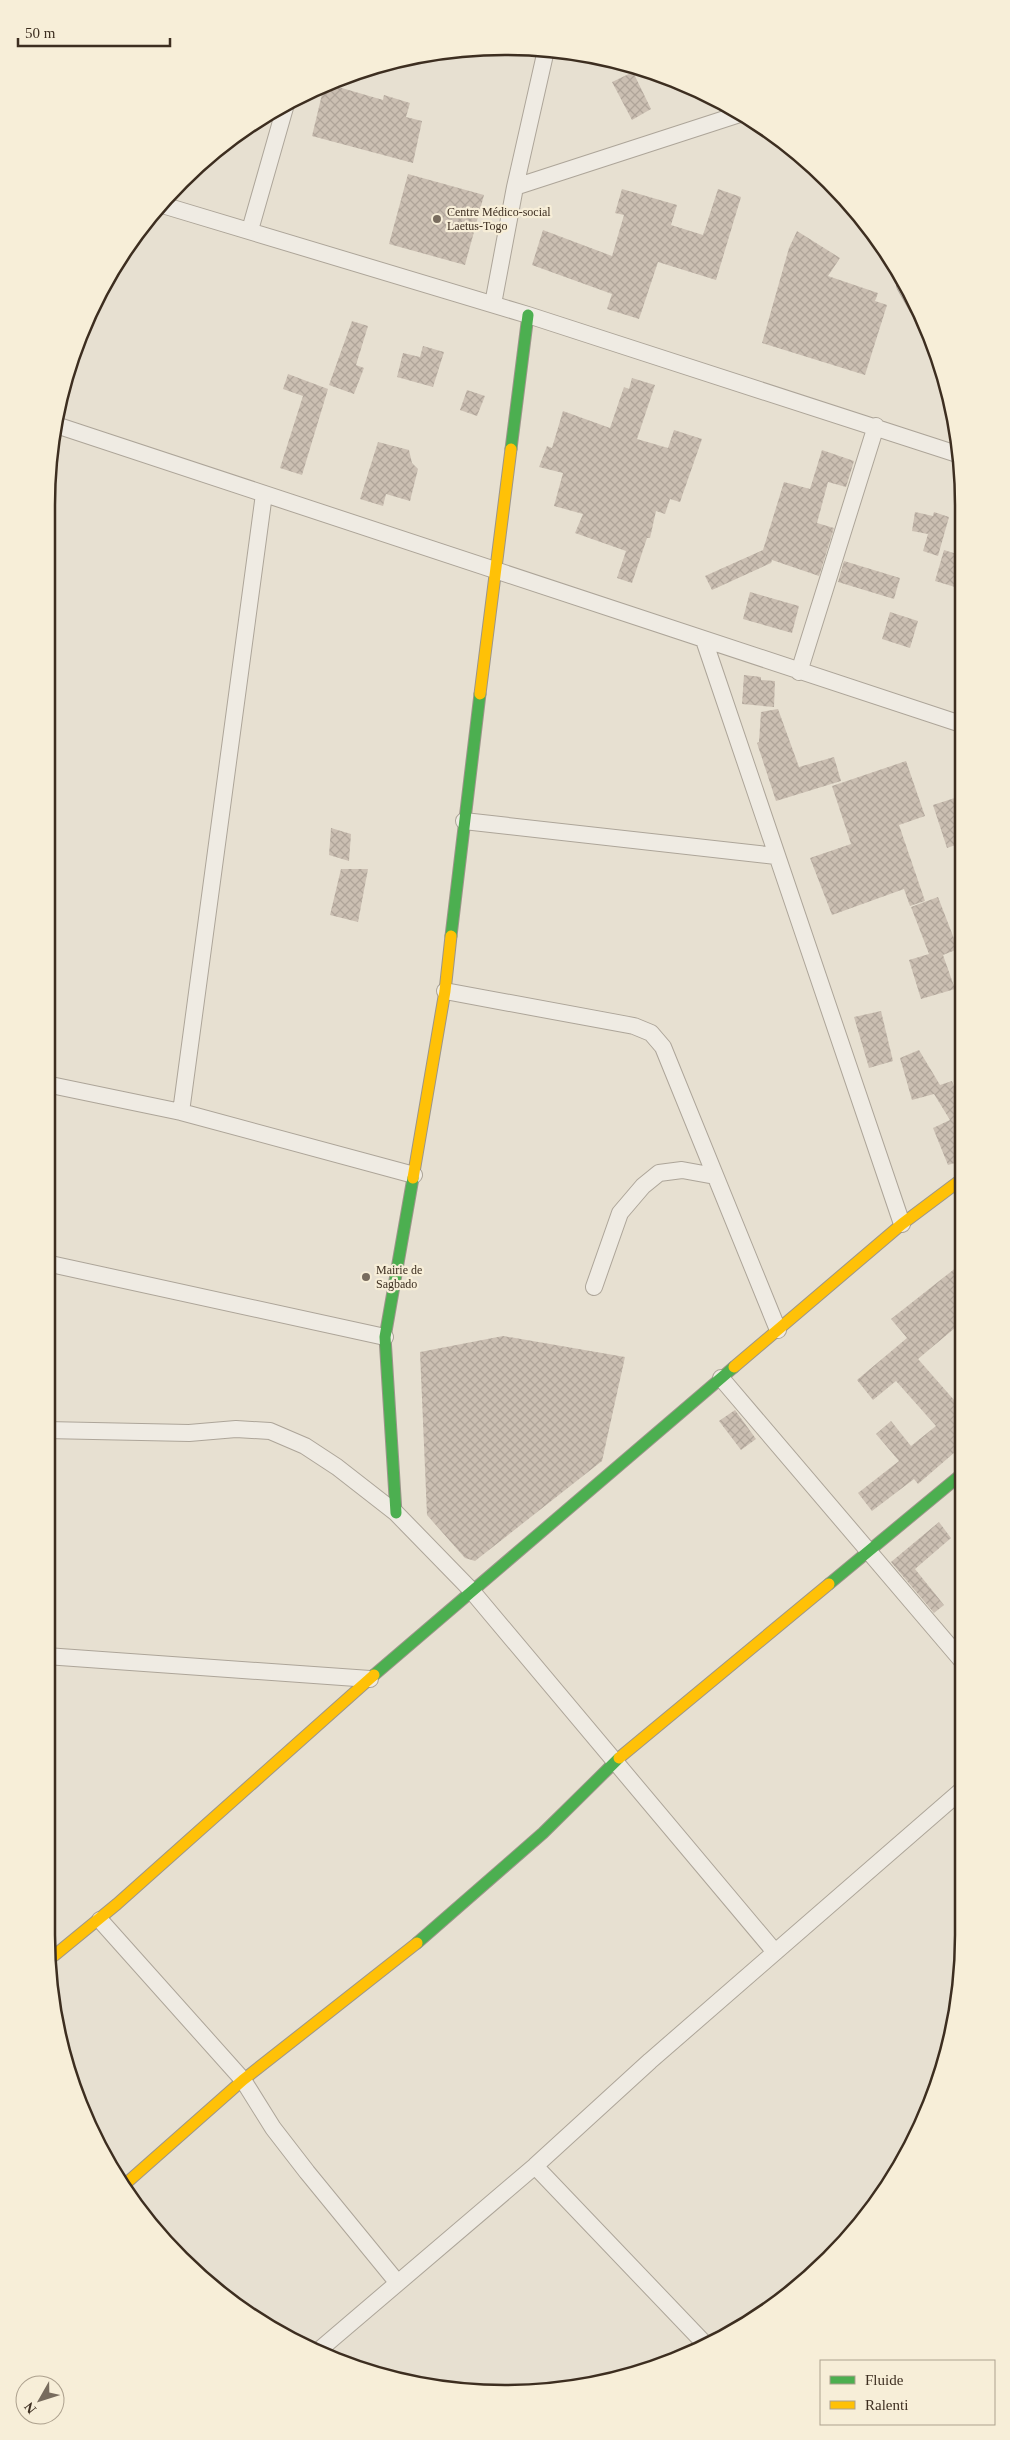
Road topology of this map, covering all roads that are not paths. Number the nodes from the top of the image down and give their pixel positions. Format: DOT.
graph roads {
  1 [pos="544,57"];
  2 [pos="283,113"];
  3 [pos="732,116"];
  4 [pos="515,187"];
  5 [pos="168,207"];
  6 [pos="250,230"];
  7 [pos="493,304"];
  8 [pos="528,315"];
  9 [pos="876,426"];
  10 [pos="62,427"];
  11 [pos="952,452"];
  12 [pos="264,494"];
  13 [pos="496,571"];
  14 [pos="704,640"];
  15 [pos="799,672"];
  16 [pos="955,722"];
  17 [pos="464,821"];
  18 [pos="776,856"];
  19 [pos="445,991"];
  20 [pos="55,1086"];
  21 [pos="181,1112"];
  22 [pos="414,1175"];
  23 [pos="715,1176"];
  24 [pos="955,1184"];
  25 [pos="902,1224"];
  26 [pos="55,1266"];
  27 [pos="594,1287"];
  28 [pos="778,1330"];
  29 [pos="385,1337"];
  30 [pos="721,1378"];
  31 [pos="55,1430"];
  32 [pos="955,1479"];
  33 [pos="396,1513"];
  34 [pos="868,1550"];
  35 [pos="471,1590"];
  36 [pos="955,1653"];
  37 [pos="55,1657"];
  38 [pos="370,1679"];
  39 [pos="615,1762"];
  40 [pos="955,1796"];
  41 [pos="100,1920"];
  42 [pos="775,1952"];
  43 [pos="56,1955"];
  44 [pos="243,2080"];
  45 [pos="535,2166"];
  46 [pos="129,2181"];
  47 [pos="397,2282"];
  48 [pos="701,2340"];
  49 [pos="323,2347"];
  1 -- 4 [label="street"];
  2 -- 6 [label="street"];
  3 -- 4 [label="street"];
  4 -- 7 [label="street"];
  5 -- 6 [label="street"];
  6 -- 7 [label="street"];
  7 -- 8 [label="street"];
  8 -- 9 [label="street"];
  8 -- 13 [label="street"];
  9 -- 11 [label="street"];
  9 -- 15 [label="street"];
  10 -- 12 [label="street"];
  12 -- 13 [label="street"];
  12 -- 21 [label="street"];
  13 -- 14 [label="street"];
  13 -- 17 [label="street"];
  14 -- 15 [label="street"];
  14 -- 18 [label="street"];
  15 -- 16 [label="street"];
  17 -- 18 [label="street"];
  17 -- 19 [label="street"];
  18 -- 25 [label="street"];
  19 -- 22 [label="street"];
  19 -- 23 [label="street"];
  20 -- 21 [label="street"];
  21 -- 22 [label="street"];
  22 -- 29 [label="street"];
  23 -- 27 [label="street"];
  23 -- 28 [label="street"];
  24 -- 25 [label="street"];
  25 -- 28 [label="street"];
  26 -- 29 [label="street"];
  28 -- 30 [label="street"];
  29 -- 33 [label="street"];
  30 -- 34 [label="street"];
  30 -- 35 [label="street"];
  31 -- 33 [label="street"];
  32 -- 34 [label="street"];
  33 -- 35 [label="street"];
  34 -- 36 [label="street"];
  34 -- 39 [label="street"];
  35 -- 38 [label="street"];
  35 -- 39 [label="street"];
  37 -- 38 [label="street"];
  38 -- 41 [label="street"];
  39 -- 42 [label="street"];
  39 -- 44 [label="street"];
  40 -- 42 [label="street"];
  41 -- 43 [label="street"];
  41 -- 44 [label="street"];
  42 -- 45 [label="street"];
  44 -- 46 [label="street"];
  44 -- 47 [label="street"];
  45 -- 47 [label="street"];
  45 -- 48 [label="street"];
  47 -- 49 [label="street"];
}
